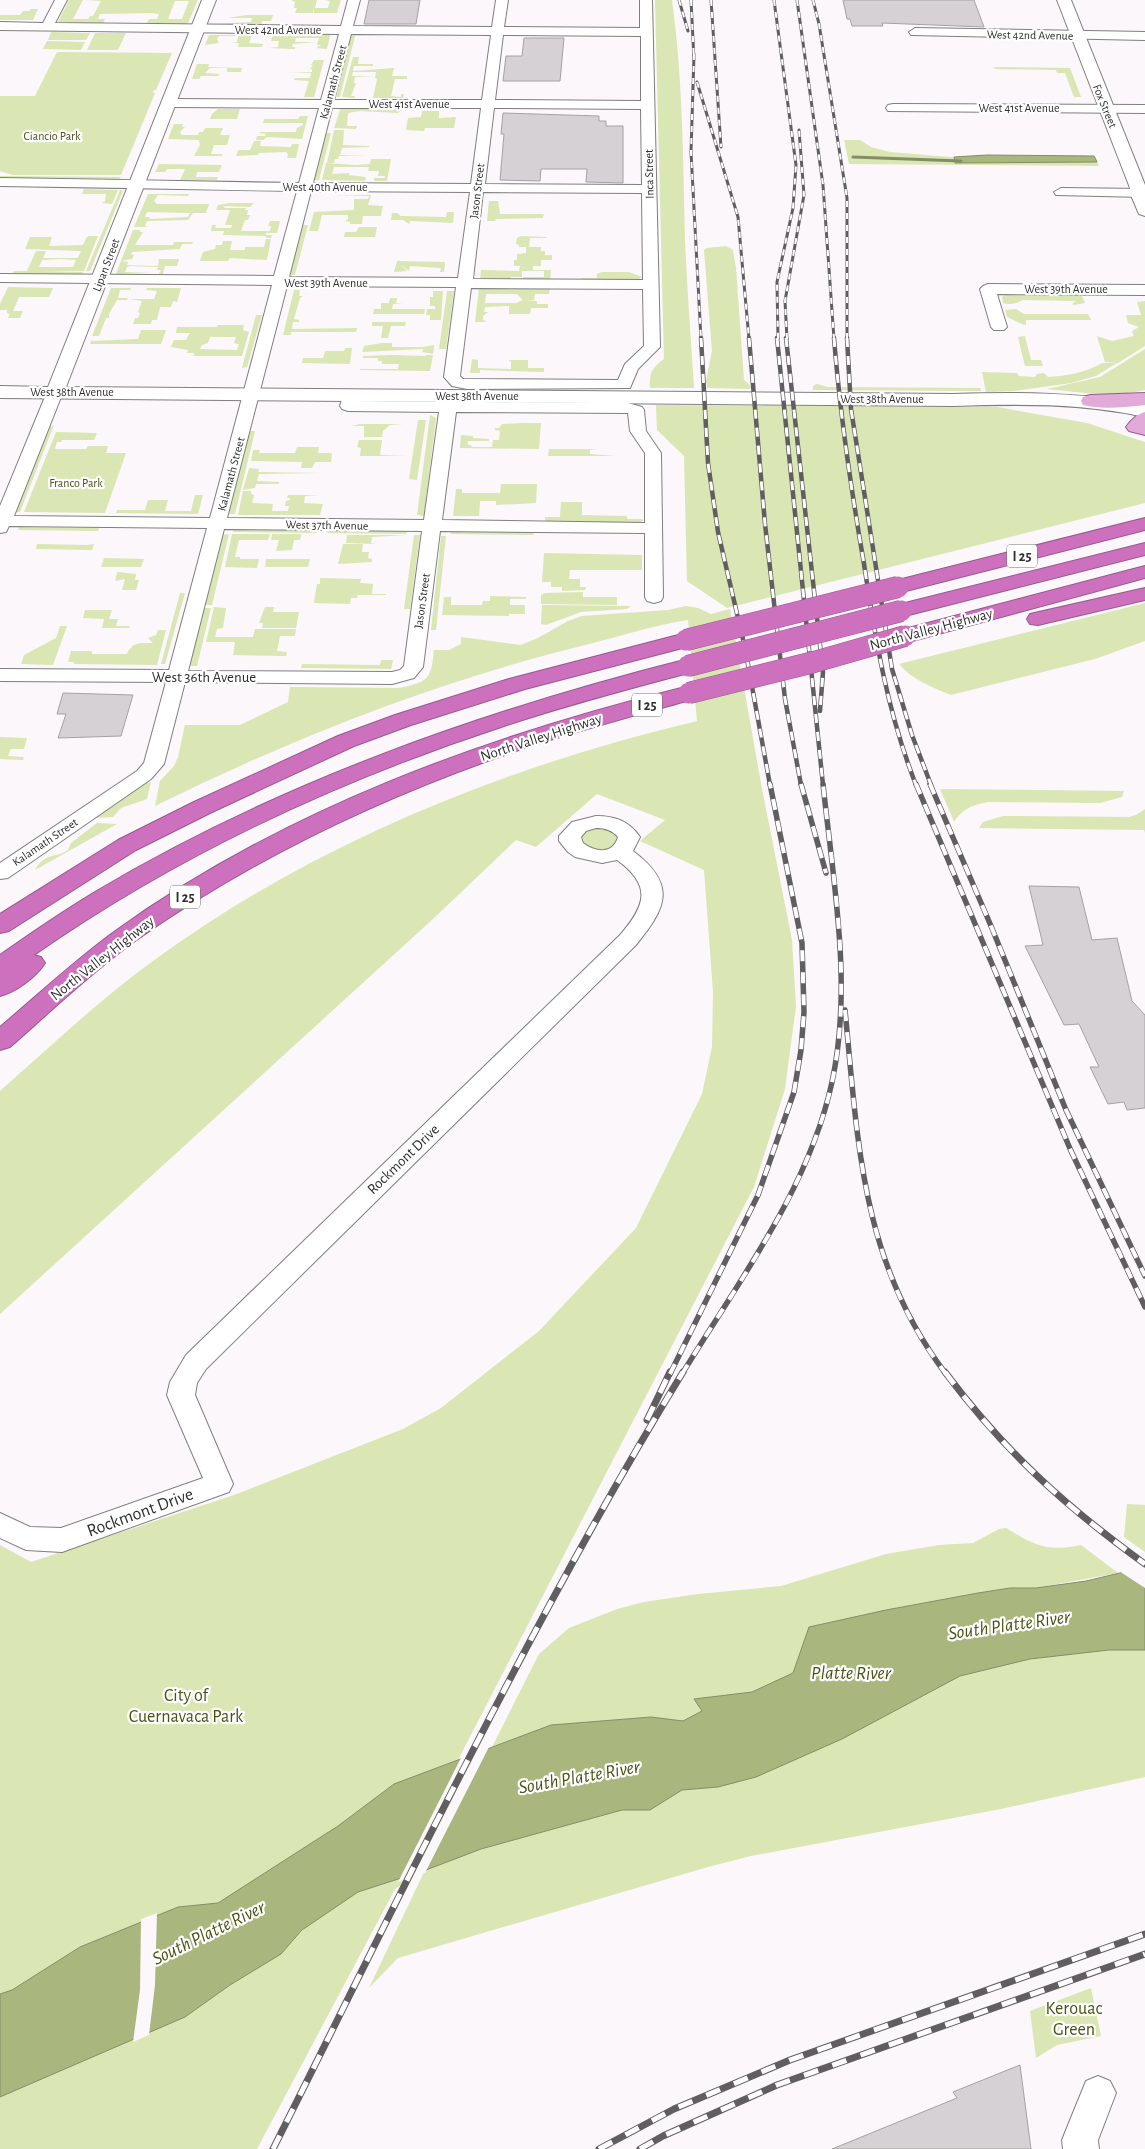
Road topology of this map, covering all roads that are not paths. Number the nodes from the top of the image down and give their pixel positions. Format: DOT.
graph roads {
  1 [pos="61,0"];
  2 [pos="209,0"];
  3 [pos="354,0"];
  4 [pos="502,0"];
  5 [pos="646,0"];
  6 [pos="1064,0"];
  7 [pos="0,26"];
  8 [pos="47,26"];
  9 [pos="198,28"];
  10 [pos="347,30"];
  11 [pos="498,31"];
  12 [pos="646,32"];
  13 [pos="915,32"];
  14 [pos="1078,35"];
  15 [pos="1145,36"];
  16 [pos="170,103"];
  17 [pos="327,104"];
  18 [pos="488,104"];
  19 [pos="648,106"];
  20 [pos="893,108"];
  21 [pos="1107,109"];
  22 [pos="1145,109"];
  23 [pos="0,182"];
  24 [pos="137,185"];
  25 [pos="306,187"];
  26 [pos="477,188"];
  27 [pos="649,189"];
  28 [pos="1061,192"];
  29 [pos="1141,193"];
  30 [pos="1145,211"];
  31 [pos="0,278"];
  32 [pos="100,280"];
  33 [pos="281,282"];
  34 [pos="464,284"];
  35 [pos="651,285"];
  36 [pos="1145,290"];
  37 [pos="999,327"];
  38 [pos="652,347"];
  39 [pos="0,392"];
  40 [pos="56,392"];
  41 [pos="251,394"];
  42 [pos="349,400"];
  43 [pos="954,400"];
  44 [pos="1145,400"];
  45 [pos="1090,401"];
  46 [pos="448,407"];
  47 [pos="1143,421"];
  48 [pos="1,524"];
  49 [pos="218,524"];
  50 [pos="1145,524"];
  51 [pos="432,526"];
  52 [pos="655,528"];
  53 [pos="1145,549"];
  54 [pos="1145,572"];
  55 [pos="1145,594"];
  56 [pos="654,597"];
  57 [pos="907,645"];
  58 [pos="407,674"];
  59 [pos="0,675"];
  60 [pos="178,676"];
  61 [pos="202,846"];
  62 [pos="619,852"];
  63 [pos="5,866"];
  64 [pos="0,925"];
  65 [pos="0,967"];
  66 [pos="0,988"];
  67 [pos="0,1041"];
  68 [pos="0,1524"];
  69 [pos="1098,2094"];
  70 [pos="1081,2149"];
  1 -- 8 [label="street"];
  2 -- 9 [label="street, Lipan Street"];
  3 -- 10 [label="street, Kalamath Street"];
  4 -- 11 [label="street, Jason Street"];
  5 -- 12 [label="street, Inca Street"];
  6 -- 14 [label="street, Fox Street"];
  7 -- 8 [label="street, West 42nd Avenue"];
  8 -- 9 [label="street, West 42nd Avenue"];
  9 -- 10 [label="street, West 42nd Avenue"];
  9 -- 16 [label="street, Lipan Street"];
  10 -- 11 [label="street, West 42nd Avenue"];
  10 -- 17 [label="street, Kalamath Street"];
  11 -- 12 [label="street, West 42nd Avenue"];
  11 -- 18 [label="street, Jason Street"];
  12 -- 19 [label="street, Inca Street"];
  13 -- 14 [label="street, West 42nd Avenue"];
  14 -- 15 [label="street, West 42nd Avenue"];
  14 -- 21 [label="street, Fox Street"];
  16 -- 17 [label="street, West 41st Avenue"];
  16 -- 24 [label="street, Lipan Street"];
  17 -- 18 [label="street, West 41st Avenue"];
  17 -- 25 [label="street, Kalamath Street"];
  18 -- 19 [label="street, West 41st Avenue"];
  18 -- 26 [label="street, Jason Street"];
  19 -- 27 [label="street, Inca Street"];
  20 -- 21 [label="street, West 41st Avenue"];
  21 -- 22 [label="street, West 41st Avenue"];
  21 -- 29 [label="street, Fox Street"];
  23 -- 24 [label="street, West 40th Avenue"];
  24 -- 25 [label="street, West 40th Avenue"];
  24 -- 32 [label="street, Lipan Street"];
  25 -- 26 [label="street, West 40th Avenue"];
  25 -- 33 [label="street, Kalamath Street"];
  26 -- 27 [label="street, West 40th Avenue"];
  26 -- 34 [label="street, Jason Street"];
  27 -- 35 [label="street, Inca Street"];
  28 -- 29 [label="street"];
  29 -- 30 [label="street, Fox Street"];
  31 -- 32 [label="street, West 39th Avenue"];
  32 -- 33 [label="street, West 39th Avenue"];
  32 -- 40 [label="street, Lipan Street"];
  33 -- 34 [label="street, West 39th Avenue"];
  33 -- 41 [label="street, Kalamath Street"];
  34 -- 35 [label="street, West 39th Avenue"];
  34 -- 38 [label="street, Jason Street"];
  35 -- 38 [label="street, Inca Street"];
  36 -- 37 [label="street, West 39th Avenue"];
  39 -- 40 [label="street, West 38th Avenue"];
  40 -- 41 [label="street, West 38th Avenue"];
  40 -- 48 [label="street, Lipan Street"];
  41 -- 42 [label="street, West 38th Avenue"];
  41 -- 49 [label="street, Kalamath Street"];
  42 -- 43 [label="street, West 38th Avenue"];
  42 -- 46 [label="street, West 38th Avenue"];
  43 -- 45 [label="street, West 38th Avenue"];
  43 -- 47 [label="street, West 38th Avenue"];
  44 -- 45 [label="main road"];
  45 -- 47 [label="street, West 38th Avenue"];
  46 -- 51 [label="street, Jason Street"];
  46 -- 52 [label="street, West 38th Avenue"];
  48 -- 49 [label="street, West 37th Avenue"];
  49 -- 51 [label="street, West 37th Avenue"];
  49 -- 60 [label="street, Kalamath Street"];
  50 -- 64 [label="highway, I 25, bridge"];
  51 -- 52 [label="street, West 37th Avenue"];
  51 -- 58 [label="street, Jason Street"];
  52 -- 56 [label="street"];
  53 -- 61 [label="highway, bridge"];
  54 -- 57 [label="highway, North Valley Highway"];
  55 -- 57 [label="highway"];
  57 -- 67 [label="highway, North Valley Highway / I 25, bridge"];
  58 -- 60 [label="street, West 36th Avenue"];
  59 -- 60 [label="street, West 36th Avenue"];
  60 -- 63 [label="street, Kalamath Street"];
  61 -- 65 [label="highway"];
  61 -- 66 [label="highway"];
  62 -- 68 [label="street, Rockmont Drive"];
  69 -- 70 [label="street"];
}
